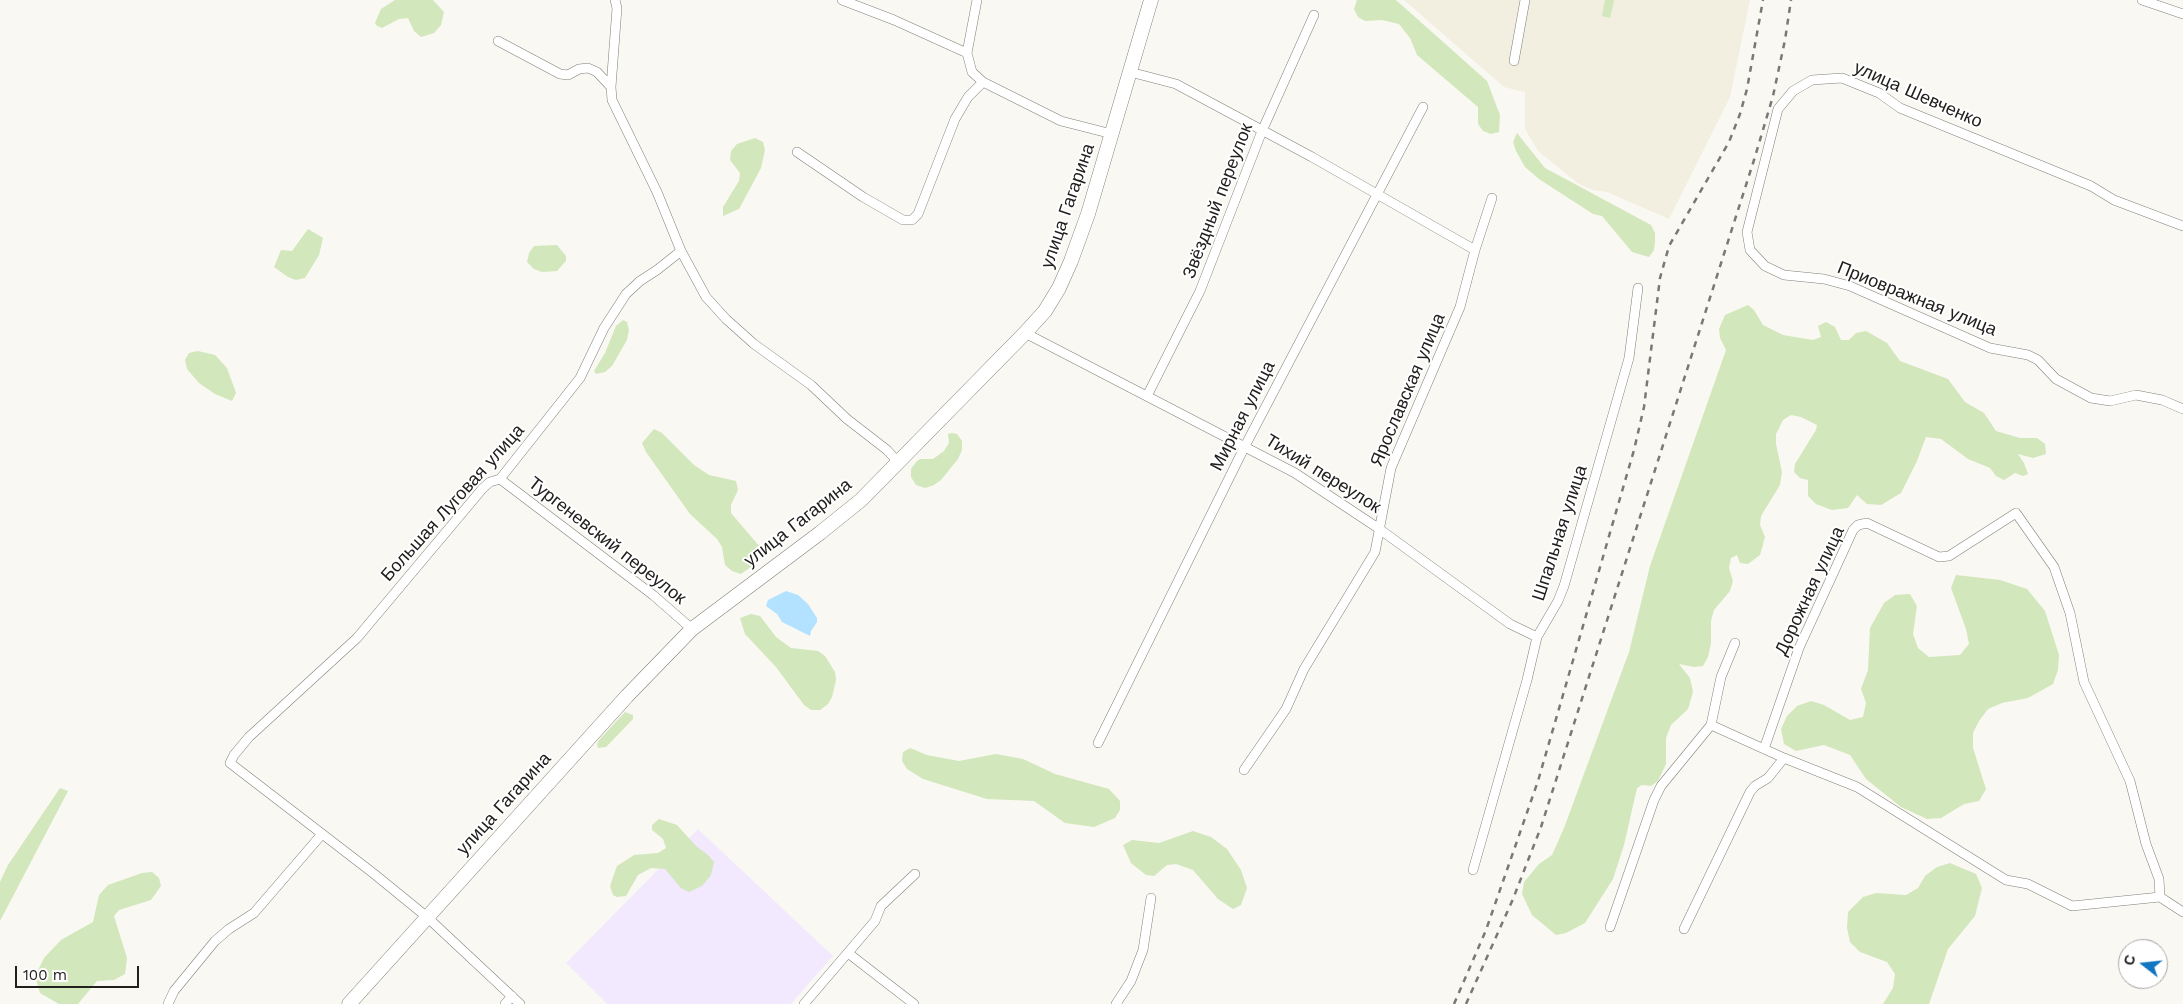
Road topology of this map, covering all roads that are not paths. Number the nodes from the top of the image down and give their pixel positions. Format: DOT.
graph roads {
  1 [pos="616,0"];
  2 [pos="842,0"];
  3 [pos="977,0"];
  4 [pos="1151,0"];
  5 [pos="1525,0"];
  6 [pos="2142,0"];
  7 [pos="2183,14"];
  8 [pos="1314,15"];
  9 [pos="498,41"];
  10 [pos="967,53"];
  11 [pos="1514,61"];
  12 [pos="1130,72"];
  13 [pos="983,82"];
  14 [pos="611,87"];
  15 [pos="1424,107"];
  16 [pos="1262,131"];
  17 [pos="1112,134"];
  18 [pos="797,152"];
  19 [pos="1377,195"];
  20 [pos="1492,198"];
  21 [pos="2183,226"];
  22 [pos="1475,250"];
  23 [pos="1750,250"];
  24 [pos="681,251"];
  25 [pos="1638,288"];
  26 [pos="1025,333"];
  27 [pos="1147,396"];
  28 [pos="2183,409"];
  29 [pos="1245,446"];
  30 [pos="897,461"];
  31 [pos="500,479"];
  32 [pos="1378,528"];
  33 [pos="692,629"];
  34 [pos="1537,637"];
  35 [pos="1735,643"];
  36 [pos="1710,726"];
  37 [pos="1098,742"];
  38 [pos="1764,749"];
  39 [pos="1784,758"];
  40 [pos="1244,770"];
  41 [pos="322,834"];
  42 [pos="1473,870"];
  43 [pos="915,874"];
  44 [pos="2160,897"];
  45 [pos="1151,898"];
  46 [pos="2183,912"];
  47 [pos="427,917"];
  48 [pos="1610,927"];
  49 [pos="1684,930"];
  50 [pos="848,953"];
  51 [pos="512,996"];
  52 [pos="168,1004"];
  53 [pos="349,1004"];
  54 [pos="505,1004"];
  55 [pos="520,1004"];
  56 [pos="804,1004"];
  57 [pos="914,1004"];
  58 [pos="1116,1004"];
  1 -- 14 [label="street"];
  2 -- 10 [label="street"];
  3 -- 10 [label="street"];
  4 -- 12 [label="main road, улица Гагарина"];
  5 -- 11 [label="street"];
  6 -- 7 [label="street"];
  8 -- 16 [label="street, Звёздный переулок"];
  9 -- 14 [label="street"];
  10 -- 13 [label="street"];
  12 -- 16 [label="street"];
  12 -- 17 [label="main road, улица Гагарина"];
  13 -- 17 [label="street"];
  13 -- 18 [label="street"];
  14 -- 24 [label="street"];
  15 -- 19 [label="street, Мирная улица"];
  16 -- 19 [label="street"];
  16 -- 27 [label="street, Звёздный переулок"];
  17 -- 26 [label="main road, улица Гагарина"];
  19 -- 22 [label="street"];
  19 -- 29 [label="street, Мирная улица"];
  20 -- 22 [label="street, Ярославская улица"];
  21 -- 23 [label="street, улица Шевченко"];
  22 -- 32 [label="street, Ярославская улица"];
  23 -- 28 [label="street, Приовражная улица"];
  24 -- 30 [label="street"];
  24 -- 31 [label="street, Большая Луговая улица"];
  25 -- 34 [label="street, Шпальная улица"];
  26 -- 27 [label="street, Тихий переулок"];
  26 -- 30 [label="main road, улица Гагарина"];
  27 -- 29 [label="street, Тихий переулок"];
  29 -- 32 [label="street, Тихий переулок"];
  29 -- 37 [label="street, Мирная улица"];
  30 -- 33 [label="main road, улица Гагарина"];
  31 -- 33 [label="street, Тургеневский переулок"];
  31 -- 41 [label="street, Большая Луговая улица"];
  32 -- 34 [label="street, Тихий переулок"];
  32 -- 40 [label="street, Ярославская улица"];
  33 -- 47 [label="main road, улица Гагарина"];
  34 -- 42 [label="street, Шпальная улица"];
  35 -- 36 [label="street"];
  36 -- 38 [label="street"];
  36 -- 48 [label="street"];
  38 -- 39 [label="street"];
  38 -- 44 [label="street, Дорожная улица"];
  39 -- 44 [label="street"];
  39 -- 49 [label="street"];
  41 -- 47 [label="street"];
  41 -- 52 [label="street"];
  43 -- 50 [label="street"];
  44 -- 46 [label="street"];
  45 -- 58 [label="street"];
  47 -- 51 [label="street"];
  47 -- 53 [label="main road, улица Гагарина"];
  50 -- 56 [label="street"];
  50 -- 57 [label="street"];
  51 -- 54 [label="street"];
  51 -- 55 [label="street"];
}
